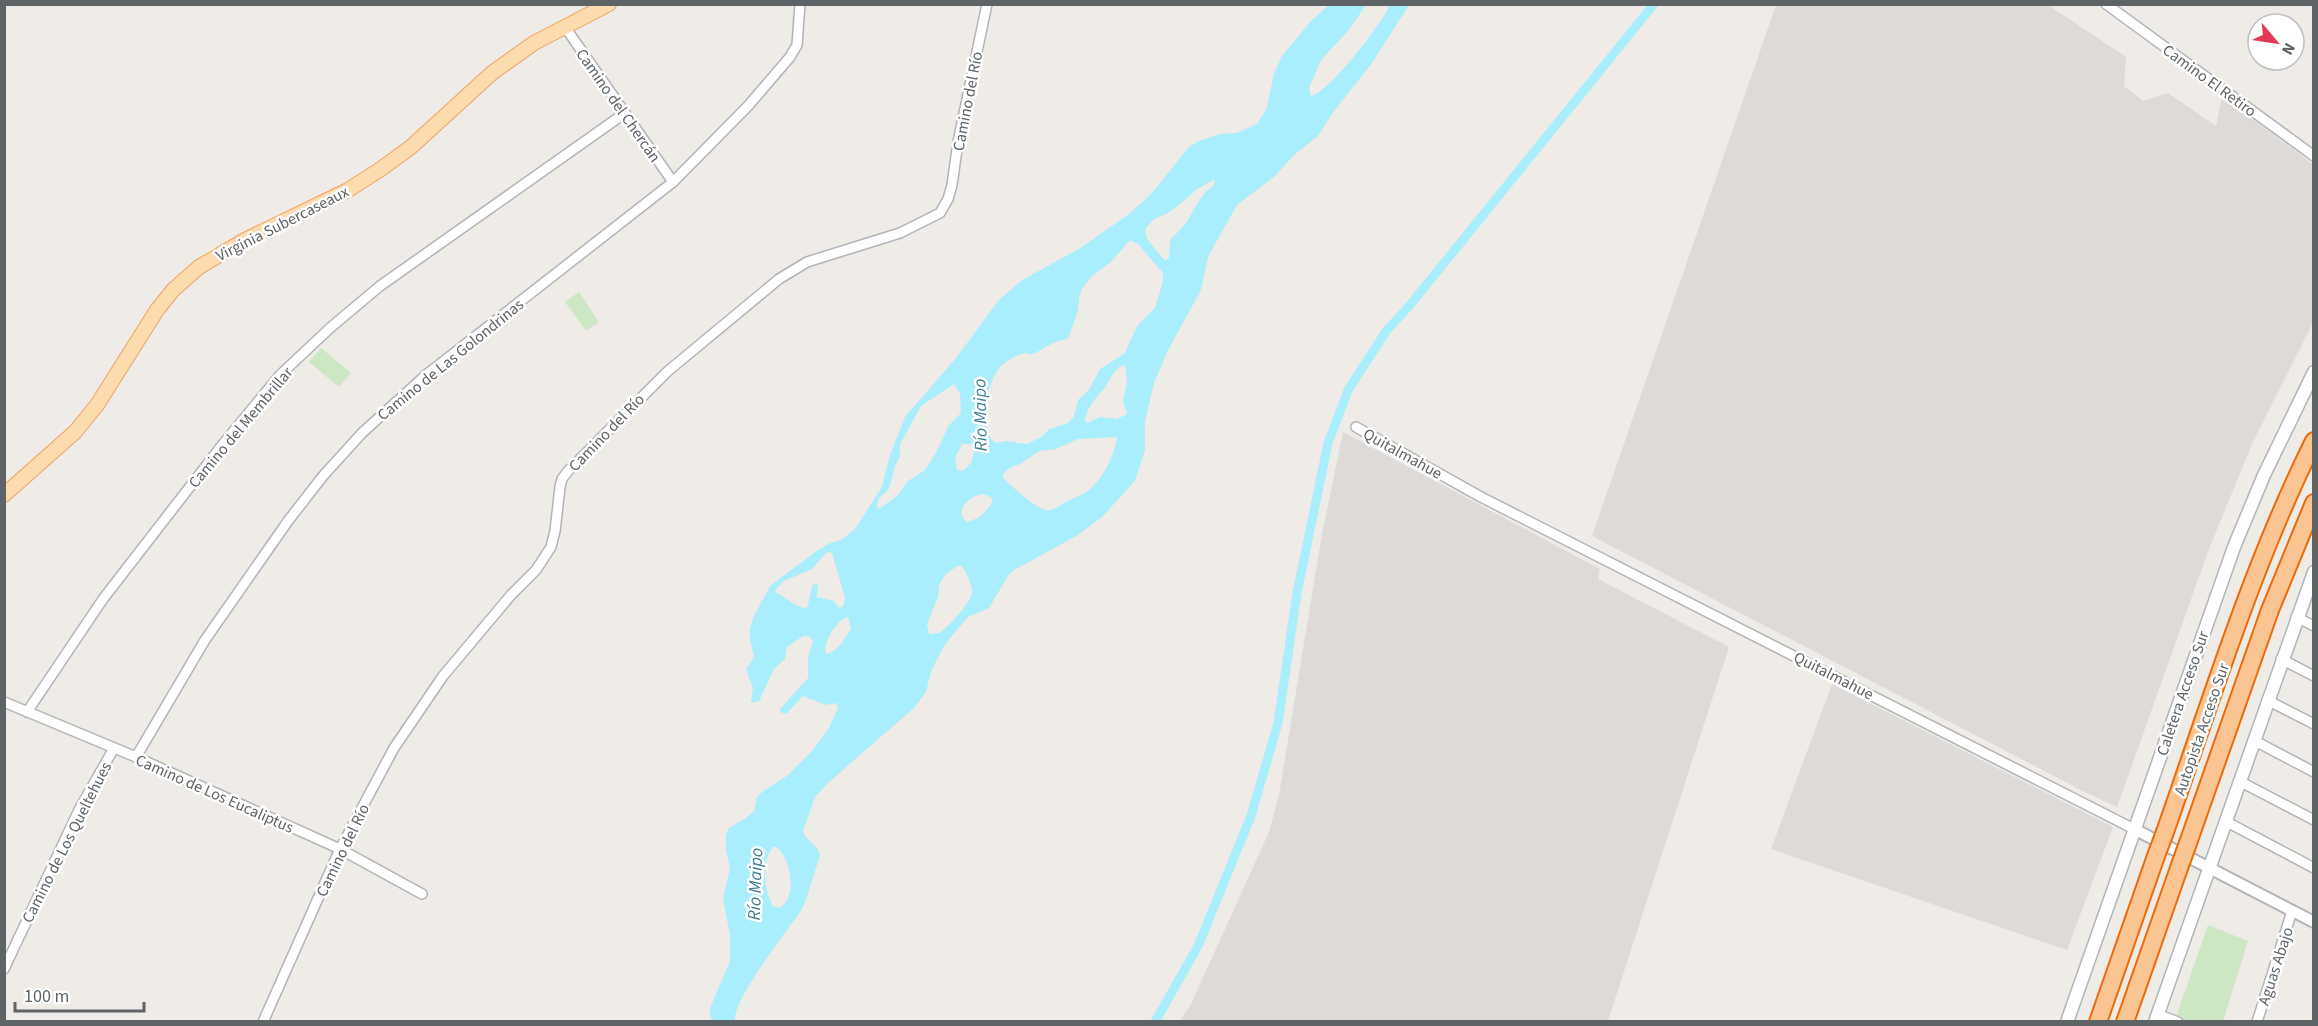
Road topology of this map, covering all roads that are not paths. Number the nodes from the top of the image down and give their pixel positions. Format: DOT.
graph roads {
  1 [pos="609,4"];
  2 [pos="800,4"];
  3 [pos="987,4"];
  4 [pos="2106,4"];
  5 [pos="565,27"];
  6 [pos="625,113"];
  7 [pos="2313,156"];
  8 [pos="673,182"];
  9 [pos="2313,372"];
  10 [pos="1356,427"];
  11 [pos="2313,441"];
  12 [pos="4,495"];
  13 [pos="2313,503"];
  14 [pos="2313,572"];
  15 [pos="2296,617"];
  16 [pos="2313,626"];
  17 [pos="2281,659"];
  18 [pos="2313,676"];
  19 [pos="2267,700"];
  20 [pos="4,702"];
  21 [pos="27,712"];
  22 [pos="2313,724"];
  23 [pos="2253,740"];
  24 [pos="114,748"];
  25 [pos="136,757"];
  26 [pos="2313,772"];
  27 [pos="2239,781"];
  28 [pos="2313,820"];
  29 [pos="2225,821"];
  30 [pos="2134,829"];
  31 [pos="340,849"];
  32 [pos="2209,868"];
  33 [pos="2313,868"];
  34 [pos="422,894"];
  35 [pos="2292,911"];
  36 [pos="2313,922"];
  37 [pos="4,969"];
  38 [pos="2156,1018"];
  39 [pos="263,1022"];
  40 [pos="2067,1022"];
  41 [pos="2098,1022"];
  42 [pos="2125,1022"];
  43 [pos="2178,1022"];
  44 [pos="2257,1022"];
  1 -- 5 [label="main road, Virginia Subercaseaux"];
  2 -- 8 [label="street, Camino de Las Golondrinas"];
  3 -- 31 [label="street, Camino del Río"];
  4 -- 7 [label="street, Camino El Retiro"];
  5 -- 6 [label="street, Camino del Chercán"];
  5 -- 12 [label="main road, Virginia Subercaseaux"];
  6 -- 8 [label="street, Camino del Chercán"];
  6 -- 21 [label="street, Camino del Membrillar"];
  8 -- 25 [label="street, Camino de Las Golondrinas"];
  9 -- 30 [label="main road, Caletera Acceso Sur"];
  10 -- 30 [label="street, Quitalmahue"];
  11 -- 41 [label="highway, Autopista Acceso Sur, bridge"];
  13 -- 42 [label="highway, Autopista Acceso Sur, bridge"];
  14 -- 15 [label="main road"];
  15 -- 16 [label="street"];
  15 -- 17 [label="main road"];
  17 -- 18 [label="street"];
  17 -- 19 [label="main road"];
  19 -- 22 [label="street"];
  19 -- 23 [label="main road"];
  20 -- 21 [label="street, Camino de Los Eucaliptus"];
  21 -- 24 [label="street, Camino de Los Eucaliptus"];
  23 -- 26 [label="street"];
  23 -- 27 [label="main road"];
  24 -- 25 [label="street, Camino de Los Eucaliptus"];
  24 -- 37 [label="street, Camino de Los Queltehues"];
  25 -- 31 [label="street, Camino de Los Eucaliptus"];
  27 -- 28 [label="street"];
  27 -- 29 [label="main road"];
  29 -- 32 [label="main road"];
  29 -- 33 [label="street"];
  30 -- 32 [label="street, Quitalmahue"];
  30 -- 40 [label="main road, Caletera Acceso Sur"];
  31 -- 34 [label="street, Camino de Los Eucaliptus"];
  31 -- 39 [label="street, Camino del Río"];
  32 -- 35 [label="street, Quitalmahue"];
  32 -- 38 [label="main road"];
  35 -- 36 [label="street, Quitalmahue"];
  35 -- 44 [label="street, Aguas Abajo"];
  38 -- 43 [label="street"];
}
